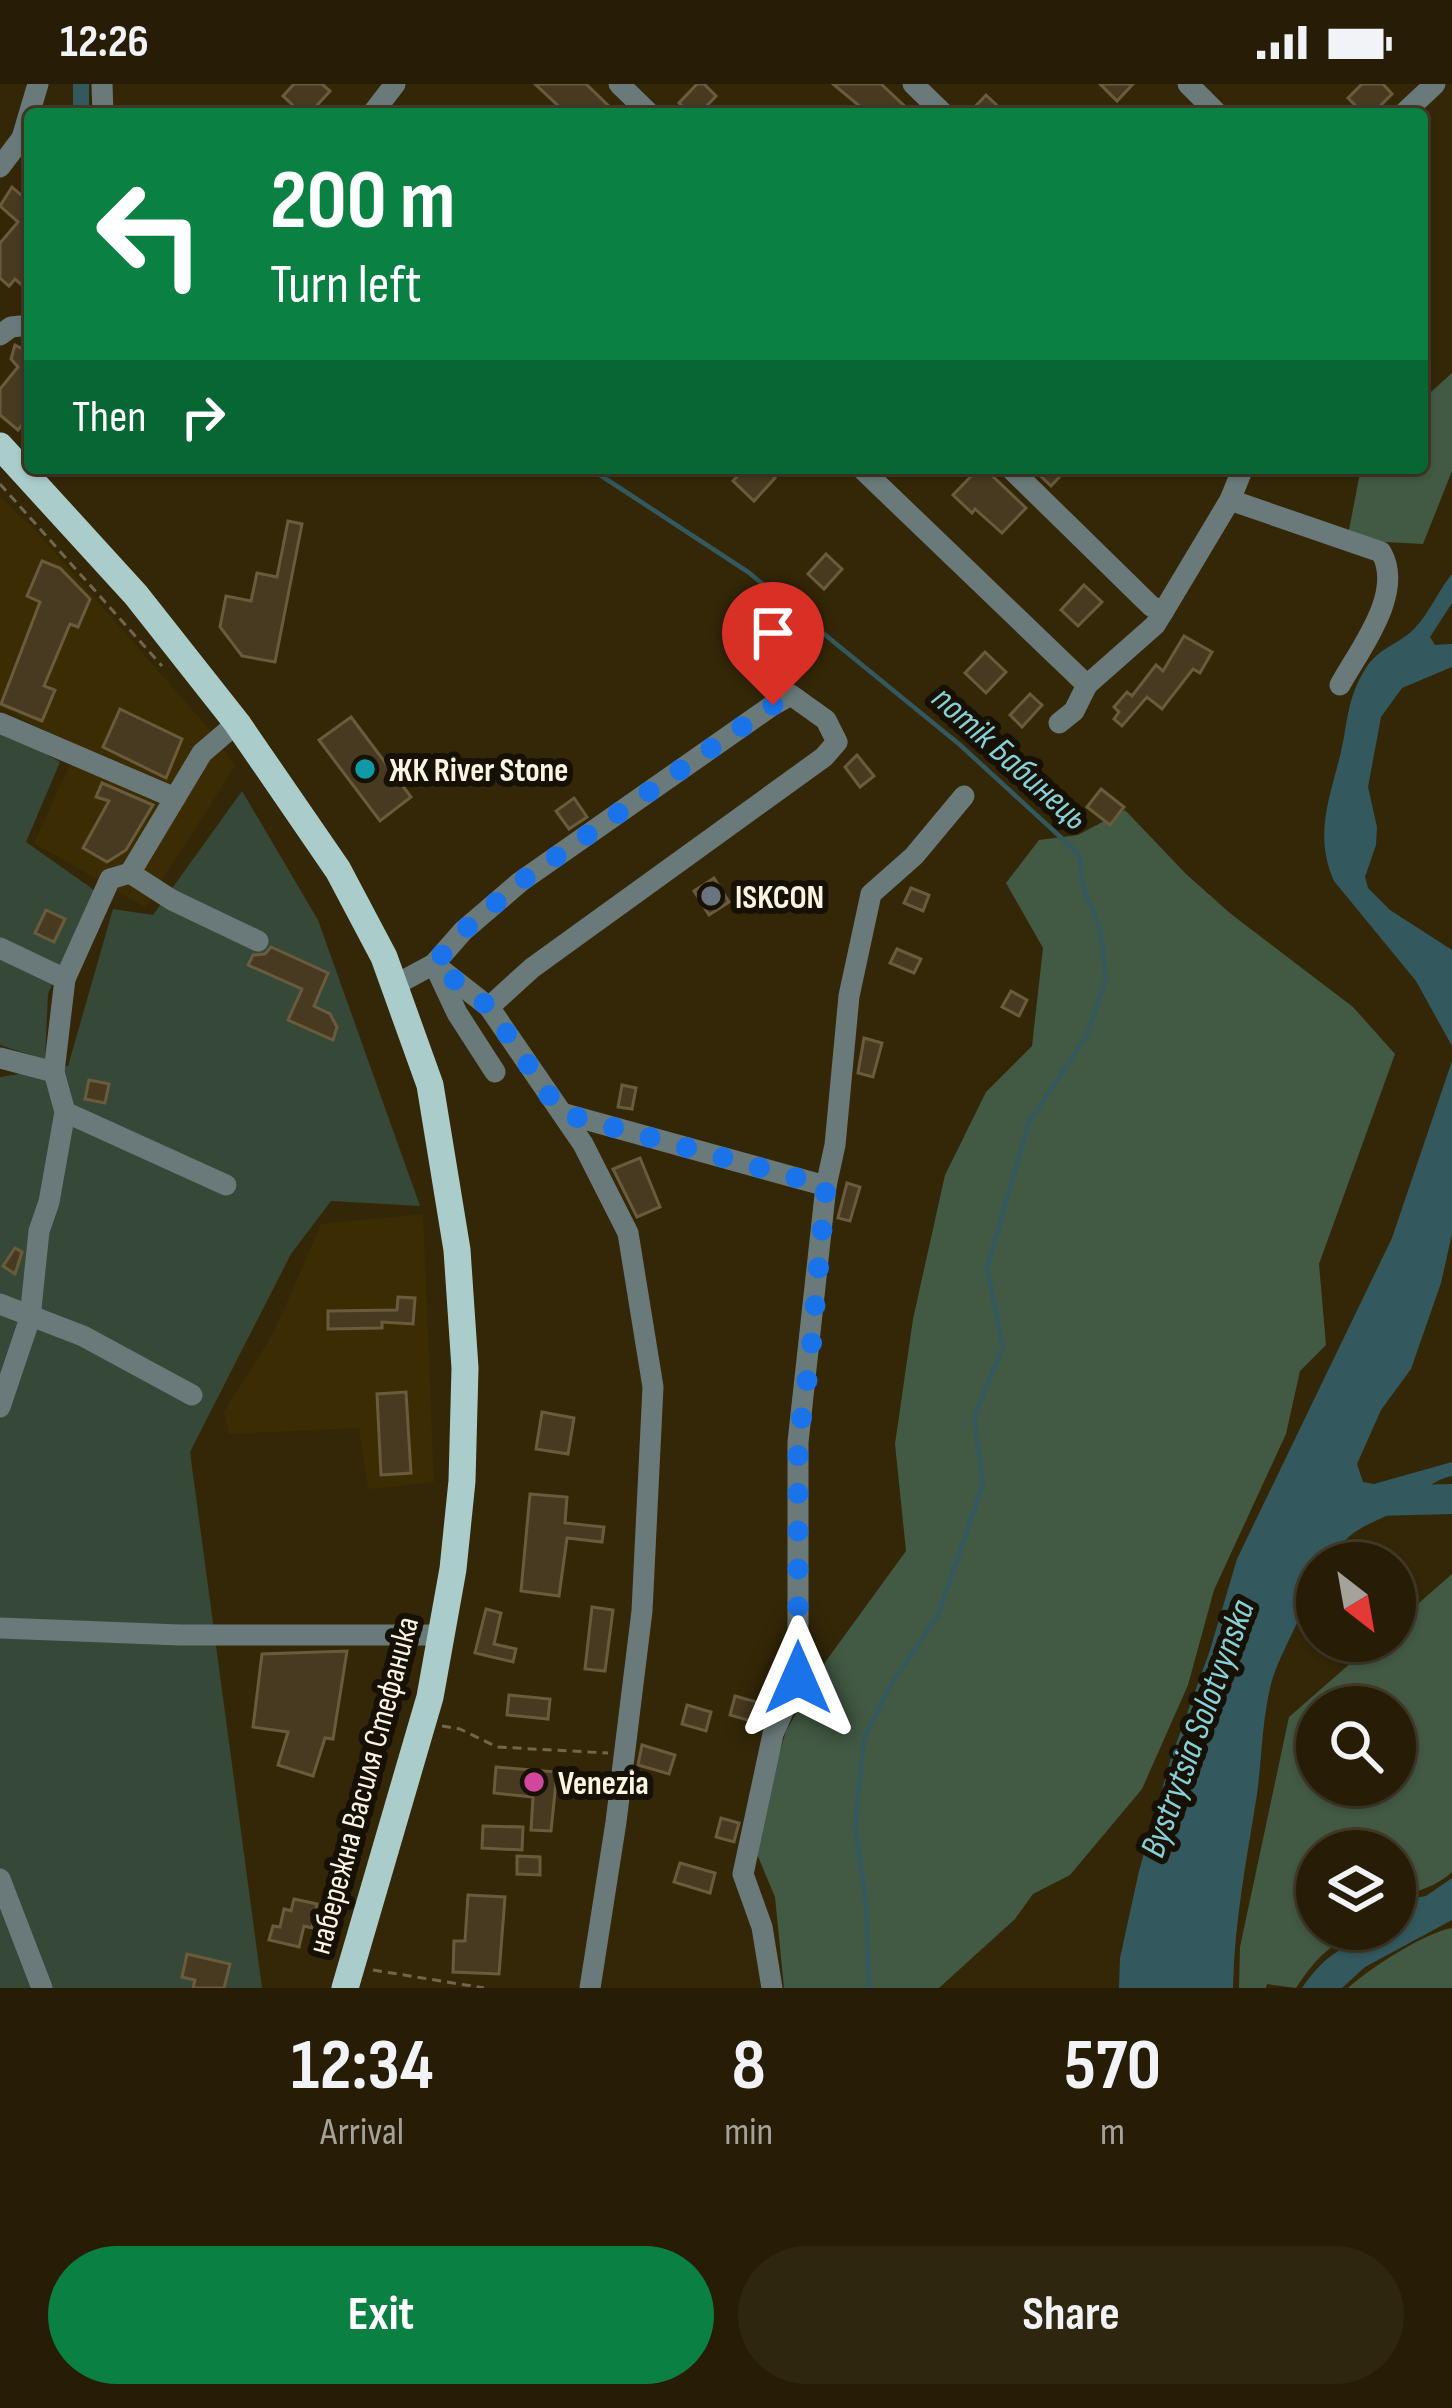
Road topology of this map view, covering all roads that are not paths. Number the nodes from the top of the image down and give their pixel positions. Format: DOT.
graph roads {
  1 [pos="620,84"];
  2 [pos="913,84"];
  3 [pos="1188,84"];
  4 [pos="1435,84"];
  5 [pos="644,108"];
  6 [pos="938,108"];
  7 [pos="1212,108"];
  8 [pos="1409,108"];
  9 [pos="24,131"];
  10 [pos="0,167"];
  11 [pos="0,446"];
  12 [pos="24,472"];
  13 [pos="26,474"];
  14 [pos="867,474"];
  15 [pos="1016,474"];
  16 [pos="1241,474"];
  17 [pos="1229,500"];
  18 [pos="1163,612"];
  19 [pos="1087,685"];
  20 [pos="1340,685"];
  21 [pos="0,723"];
  22 [pos="237,723"];
  23 [pos="1059,723"];
  24 [pos="964,796"];
  25 [pos="175,798"];
  26 [pos="130,873"];
  27 [pos="258,941"];
  28 [pos="0,948"];
  29 [pos="434,964"];
  30 [pos="65,979"];
  31 [pos="395,985"];
  32 [pos="489,1007"];
  33 [pos="0,1058"];
  34 [pos="54,1072"];
  35 [pos="495,1072"];
  36 [pos="65,1112"];
  37 [pos="561,1113"];
  38 [pos="226,1185"];
  39 [pos="826,1186"];
  40 [pos="0,1304"];
  41 [pos="30,1318"];
  42 [pos="192,1395"];
  43 [pos="0,1408"];
  44 [pos="0,1628"];
  45 [pos="441,1635"];
  46 [pos="0,1880"];
  47 [pos="348,1977"];
  48 [pos="42,1988"];
  49 [pos="590,1988"];
  50 [pos="772,1988"];
  1 -- 5 [label="street"];
  2 -- 6 [label="street"];
  3 -- 7 [label="street"];
  4 -- 8 [label="street"];
  9 -- 10 [label="street"];
  11 -- 12 [label="main road, набережна Василя Стефаника"];
  13 -- 22 [label="main road, набережна Василя Стефаника"];
  14 -- 19 [label="street"];
  15 -- 18 [label="street"];
  16 -- 17 [label="street"];
  17 -- 18 [label="street"];
  17 -- 20 [label="street"];
  18 -- 19 [label="street"];
  19 -- 23 [label="street"];
  21 -- 25 [label="street"];
  22 -- 25 [label="street"];
  22 -- 31 [label="main road, набережна Василя Стефаника"];
  24 -- 39 [label="street"];
  25 -- 26 [label="street"];
  26 -- 27 [label="street"];
  26 -- 30 [label="street"];
  28 -- 30 [label="street"];
  29 -- 31 [label="street"];
  29 -- 32 [label="street"];
  29 -- 32 [label="street"];
  29 -- 35 [label="street"];
  30 -- 34 [label="street"];
  31 -- 45 [label="main road, набережна Василя Стефаника"];
  32 -- 37 [label="street"];
  33 -- 34 [label="street"];
  34 -- 36 [label="street"];
  36 -- 38 [label="street"];
  36 -- 41 [label="street"];
  37 -- 39 [label="street"];
  37 -- 49 [label="street"];
  39 -- 50 [label="street"];
  40 -- 41 [label="street"];
  41 -- 42 [label="street"];
  41 -- 43 [label="street"];
  44 -- 45 [label="street"];
  45 -- 47 [label="main road, набережна Василя Стефаника"];
  46 -- 48 [label="street"];
}
